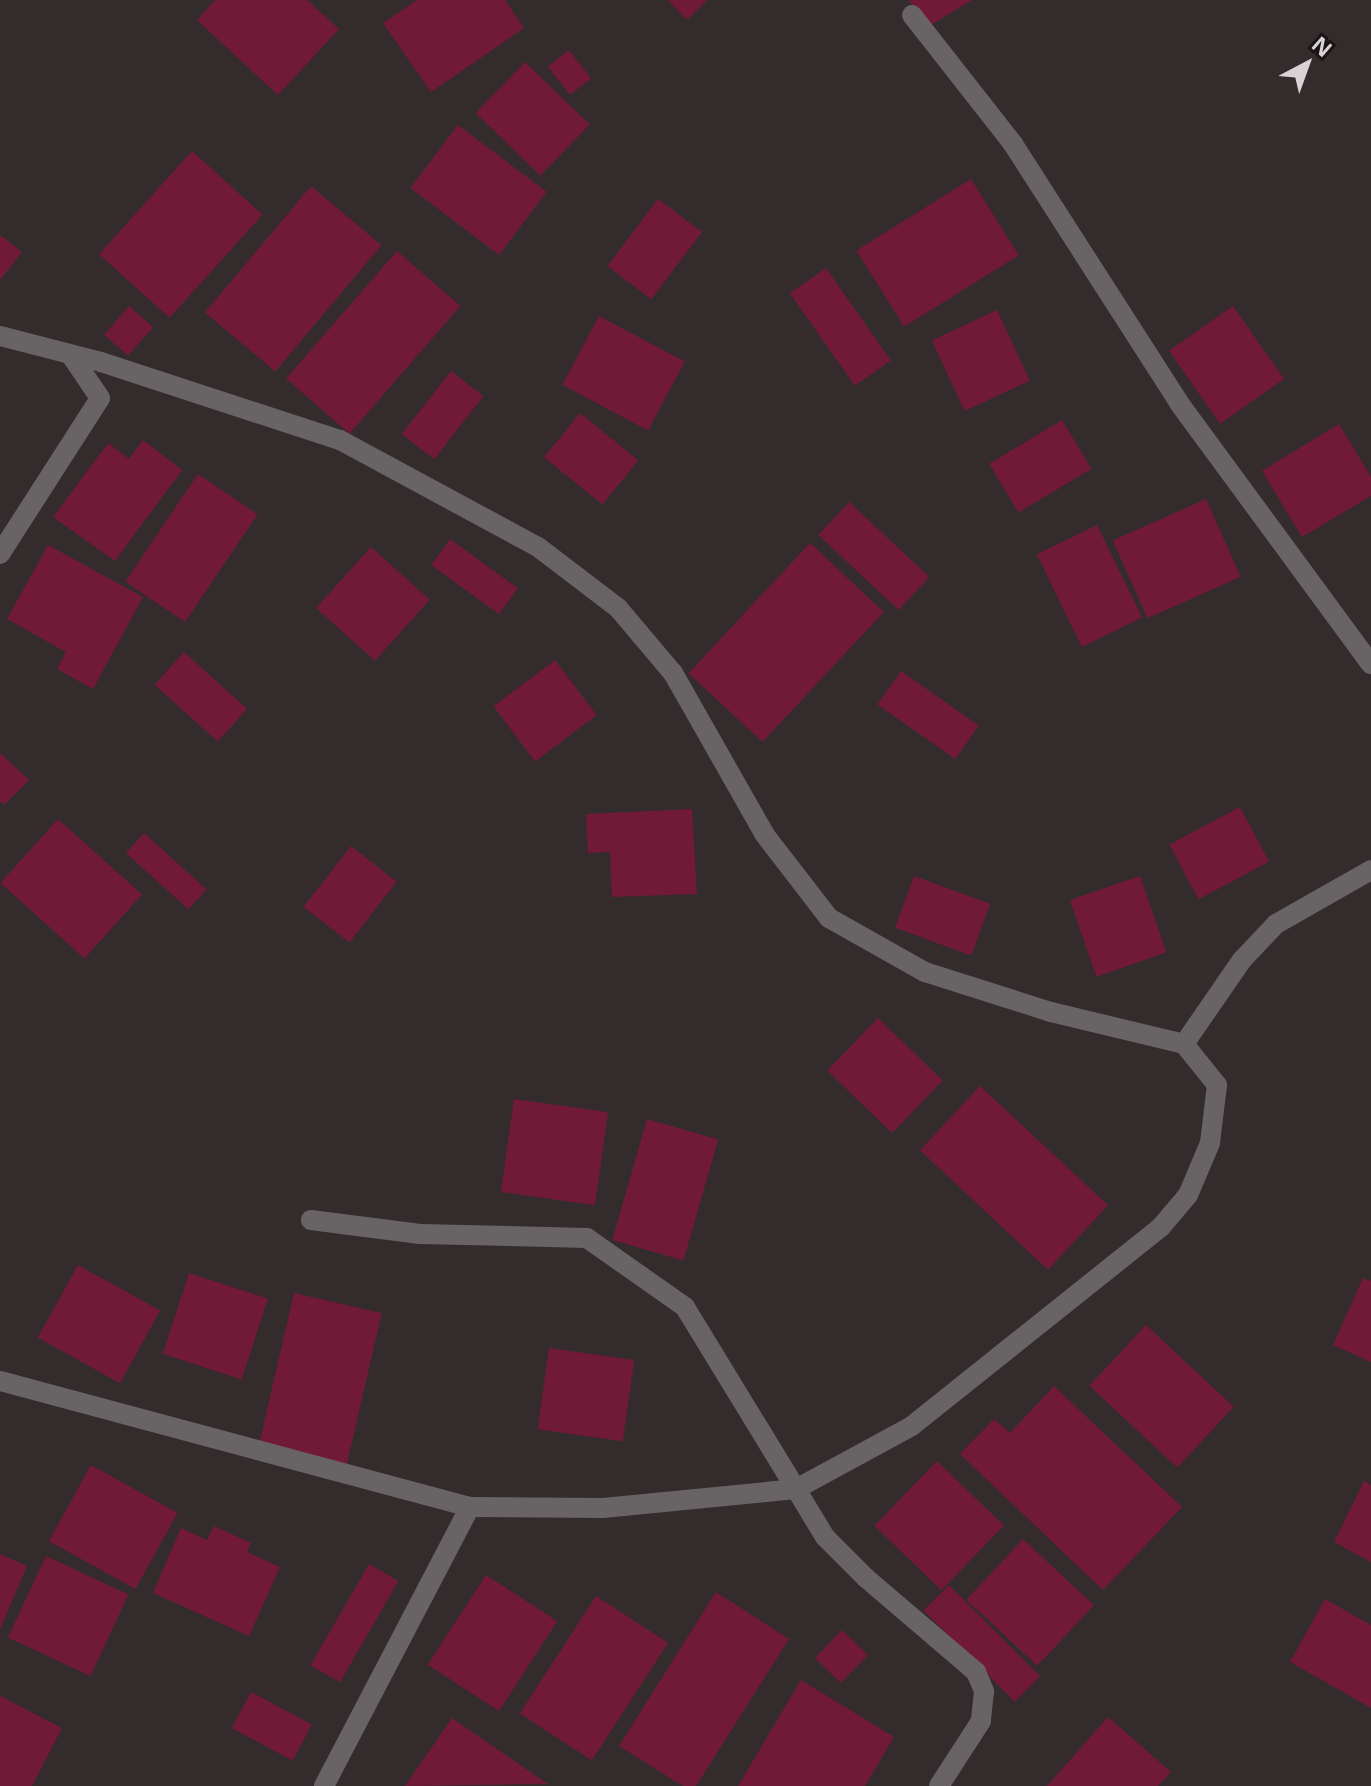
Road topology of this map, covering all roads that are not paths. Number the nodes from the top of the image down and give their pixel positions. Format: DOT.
graph roads {
  1 [pos="912,15"];
  2 [pos="0,336"];
  3 [pos="70,354"];
  4 [pos="0,554"];
  5 [pos="1371,664"];
  6 [pos="1371,870"];
  7 [pos="1184,1044"];
  8 [pos="311,1220"];
  9 [pos="0,1381"];
  10 [pos="796,1489"];
  11 [pos="470,1507"];
  12 [pos="324,1786"];
  13 [pos="939,1786"];
  1 -- 5 [label="street"];
  2 -- 3 [label="street"];
  3 -- 4 [label="street"];
  3 -- 7 [label="street"];
  6 -- 7 [label="street"];
  7 -- 10 [label="street"];
  8 -- 10 [label="street"];
  9 -- 11 [label="street"];
  10 -- 11 [label="street"];
  10 -- 13 [label="street"];
  11 -- 12 [label="street"];
}
